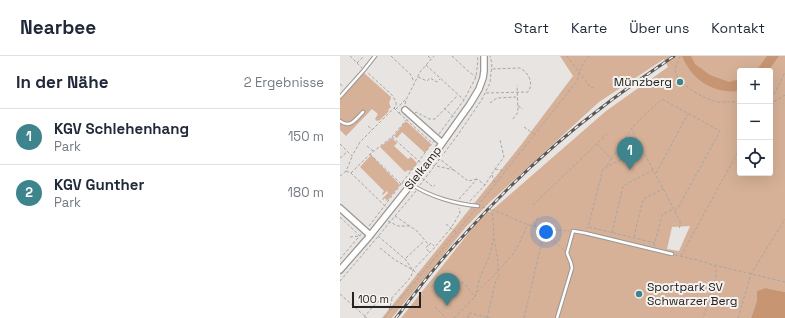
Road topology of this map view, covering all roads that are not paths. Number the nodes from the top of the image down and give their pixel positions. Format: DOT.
graph roads {
  1 [pos="375,56"];
  2 [pos="484,56"];
  3 [pos="340,96"];
  4 [pos="405,107"];
  5 [pos="363,112"];
  6 [pos="340,121"];
  7 [pos="442,143"];
  8 [pos="409,184"];
  9 [pos="478,206"];
  10 [pos="340,208"];
  11 [pos="370,235"];
  12 [pos="672,254"];
  13 [pos="340,270"];
  14 [pos="557,318"];
  1 -- 3 [label="lane"];
  2 -- 7 [label="street, Sielkamp"];
  4 -- 7 [label="street"];
  5 -- 6 [label="lane"];
  7 -- 8 [label="street, Sielkamp"];
  8 -- 9 [label="lane"];
  8 -- 11 [label="street, Sielkamp"];
  10 -- 11 [label="street"];
  11 -- 13 [label="street, Sielkamp"];
  12 -- 14 [label="lane"];
}
